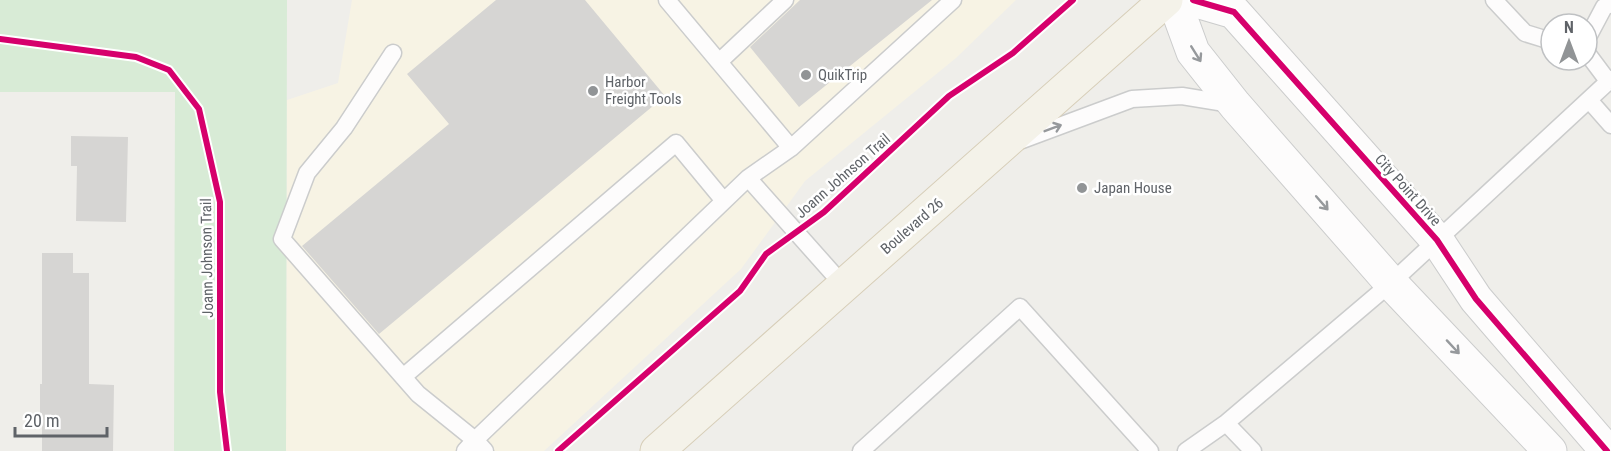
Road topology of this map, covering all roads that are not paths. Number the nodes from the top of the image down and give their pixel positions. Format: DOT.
graph roads {
  1 [pos="667,0"];
  2 [pos="785,0"];
  3 [pos="953,0"];
  4 [pos="1166,0"];
  5 [pos="1174,0"];
  6 [pos="1193,0"];
  7 [pos="1494,0"];
  8 [pos="1611,4"];
  9 [pos="1599,16"];
  10 [pos="1539,37"];
  11 [pos="393,53"];
  12 [pos="719,62"];
  13 [pos="1599,67"];
  14 [pos="1610,80"];
  15 [pos="1588,100"];
  16 [pos="1235,105"];
  17 [pos="1611,125"];
  18 [pos="791,148"];
  19 [pos="999,149"];
  20 [pos="748,178"];
  21 [pos="724,201"];
  22 [pos="1437,240"];
  23 [pos="1392,283"];
  24 [pos="844,286"];
  25 [pos="403,376"];
  26 [pos="1226,423"];
  27 [pos="673,446"];
  28 [pos="475,447"];
  29 [pos="861,451"];
  30 [pos="1150,451"];
  31 [pos="1186,451"];
  32 [pos="1253,451"];
  33 [pos="1550,451"];
  34 [pos="1607,451"];
  1 -- 12 [label="lane"];
  2 -- 12 [label="lane"];
  3 -- 18 [label="lane"];
  4 -- 19 [label="main road, Boulevard 26"];
  5 -- 16 [label="street, one-way"];
  6 -- 22 [label="street, City Point Drive"];
  7 -- 10 [label="lane"];
  8 -- 9 [label="lane"];
  11 -- 25 [label="lane"];
  12 -- 18 [label="lane"];
  13 -- 14 [label="lane"];
  14 -- 15 [label="lane"];
  15 -- 17 [label="lane"];
  15 -- 22 [label="lane"];
  19 -- 16 [label="lane, one-way"];
  16 -- 23 [label="street, one-way"];
  18 -- 20 [label="lane"];
  19 -- 24 [label="main road, Boulevard 26"];
  20 -- 21 [label="lane"];
  20 -- 24 [label="lane"];
  21 -- 25 [label="lane"];
  21 -- 28 [label="lane"];
  22 -- 23 [label="lane"];
  22 -- 34 [label="street, City Point Drive"];
  23 -- 26 [label="lane"];
  23 -- 33 [label="street, one-way"];
  24 -- 27 [label="main road, Boulevard 26"];
  25 -- 28 [label="lane"];
  26 -- 31 [label="lane"];
  26 -- 32 [label="lane"];
  29 -- 30 [label="lane"];
}
